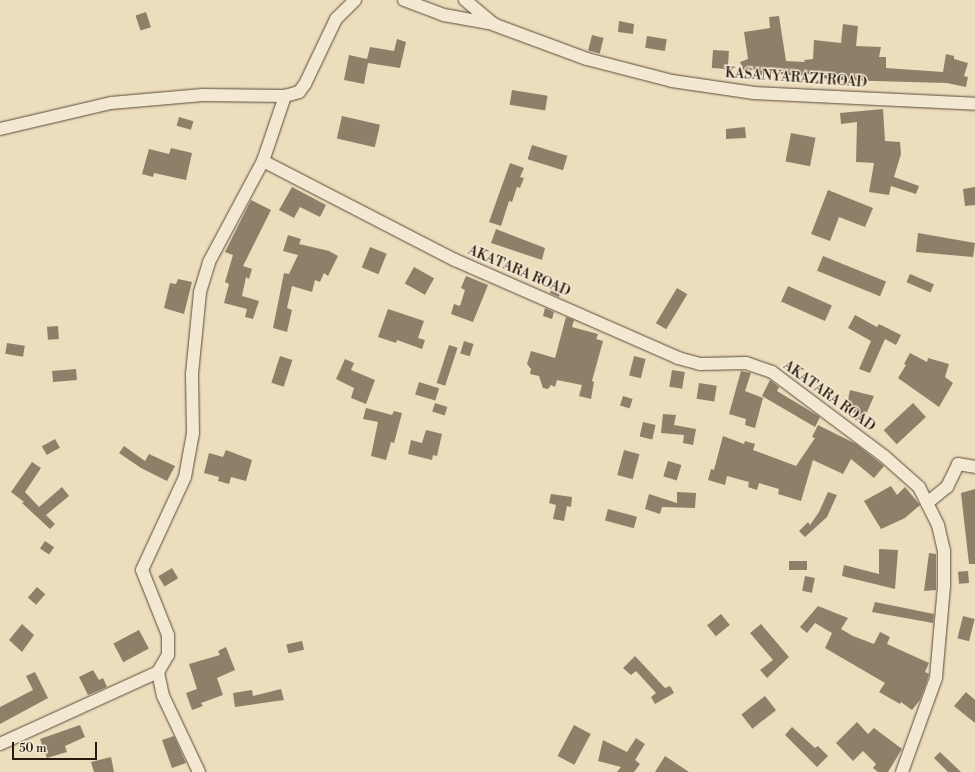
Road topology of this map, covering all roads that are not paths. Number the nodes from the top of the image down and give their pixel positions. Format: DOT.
graph roads {
  1 [pos="355,0"];
  2 [pos="404,0"];
  3 [pos="465,0"];
  4 [pos="495,25"];
  5 [pos="285,96"];
  6 [pos="975,104"];
  7 [pos="0,129"];
  8 [pos="263,161"];
  9 [pos="975,467"];
  10 [pos="927,503"];
  11 [pos="158,672"];
  12 [pos="0,744"];
  13 [pos="199,772"];
  14 [pos="902,772"];
  1 -- 5 [label="street"];
  2 -- 4 [label="street"];
  3 -- 4 [label="street, KASANYARAZI ROAD"];
  4 -- 6 [label="street, KASANYARAZI ROAD"];
  5 -- 7 [label="street"];
  5 -- 8 [label="street"];
  8 -- 10 [label="street, AKATARA ROAD"];
  8 -- 11 [label="street"];
  9 -- 10 [label="street"];
  10 -- 14 [label="street, AKATARA ROAD"];
  11 -- 12 [label="street"];
  11 -- 13 [label="street"];
}
